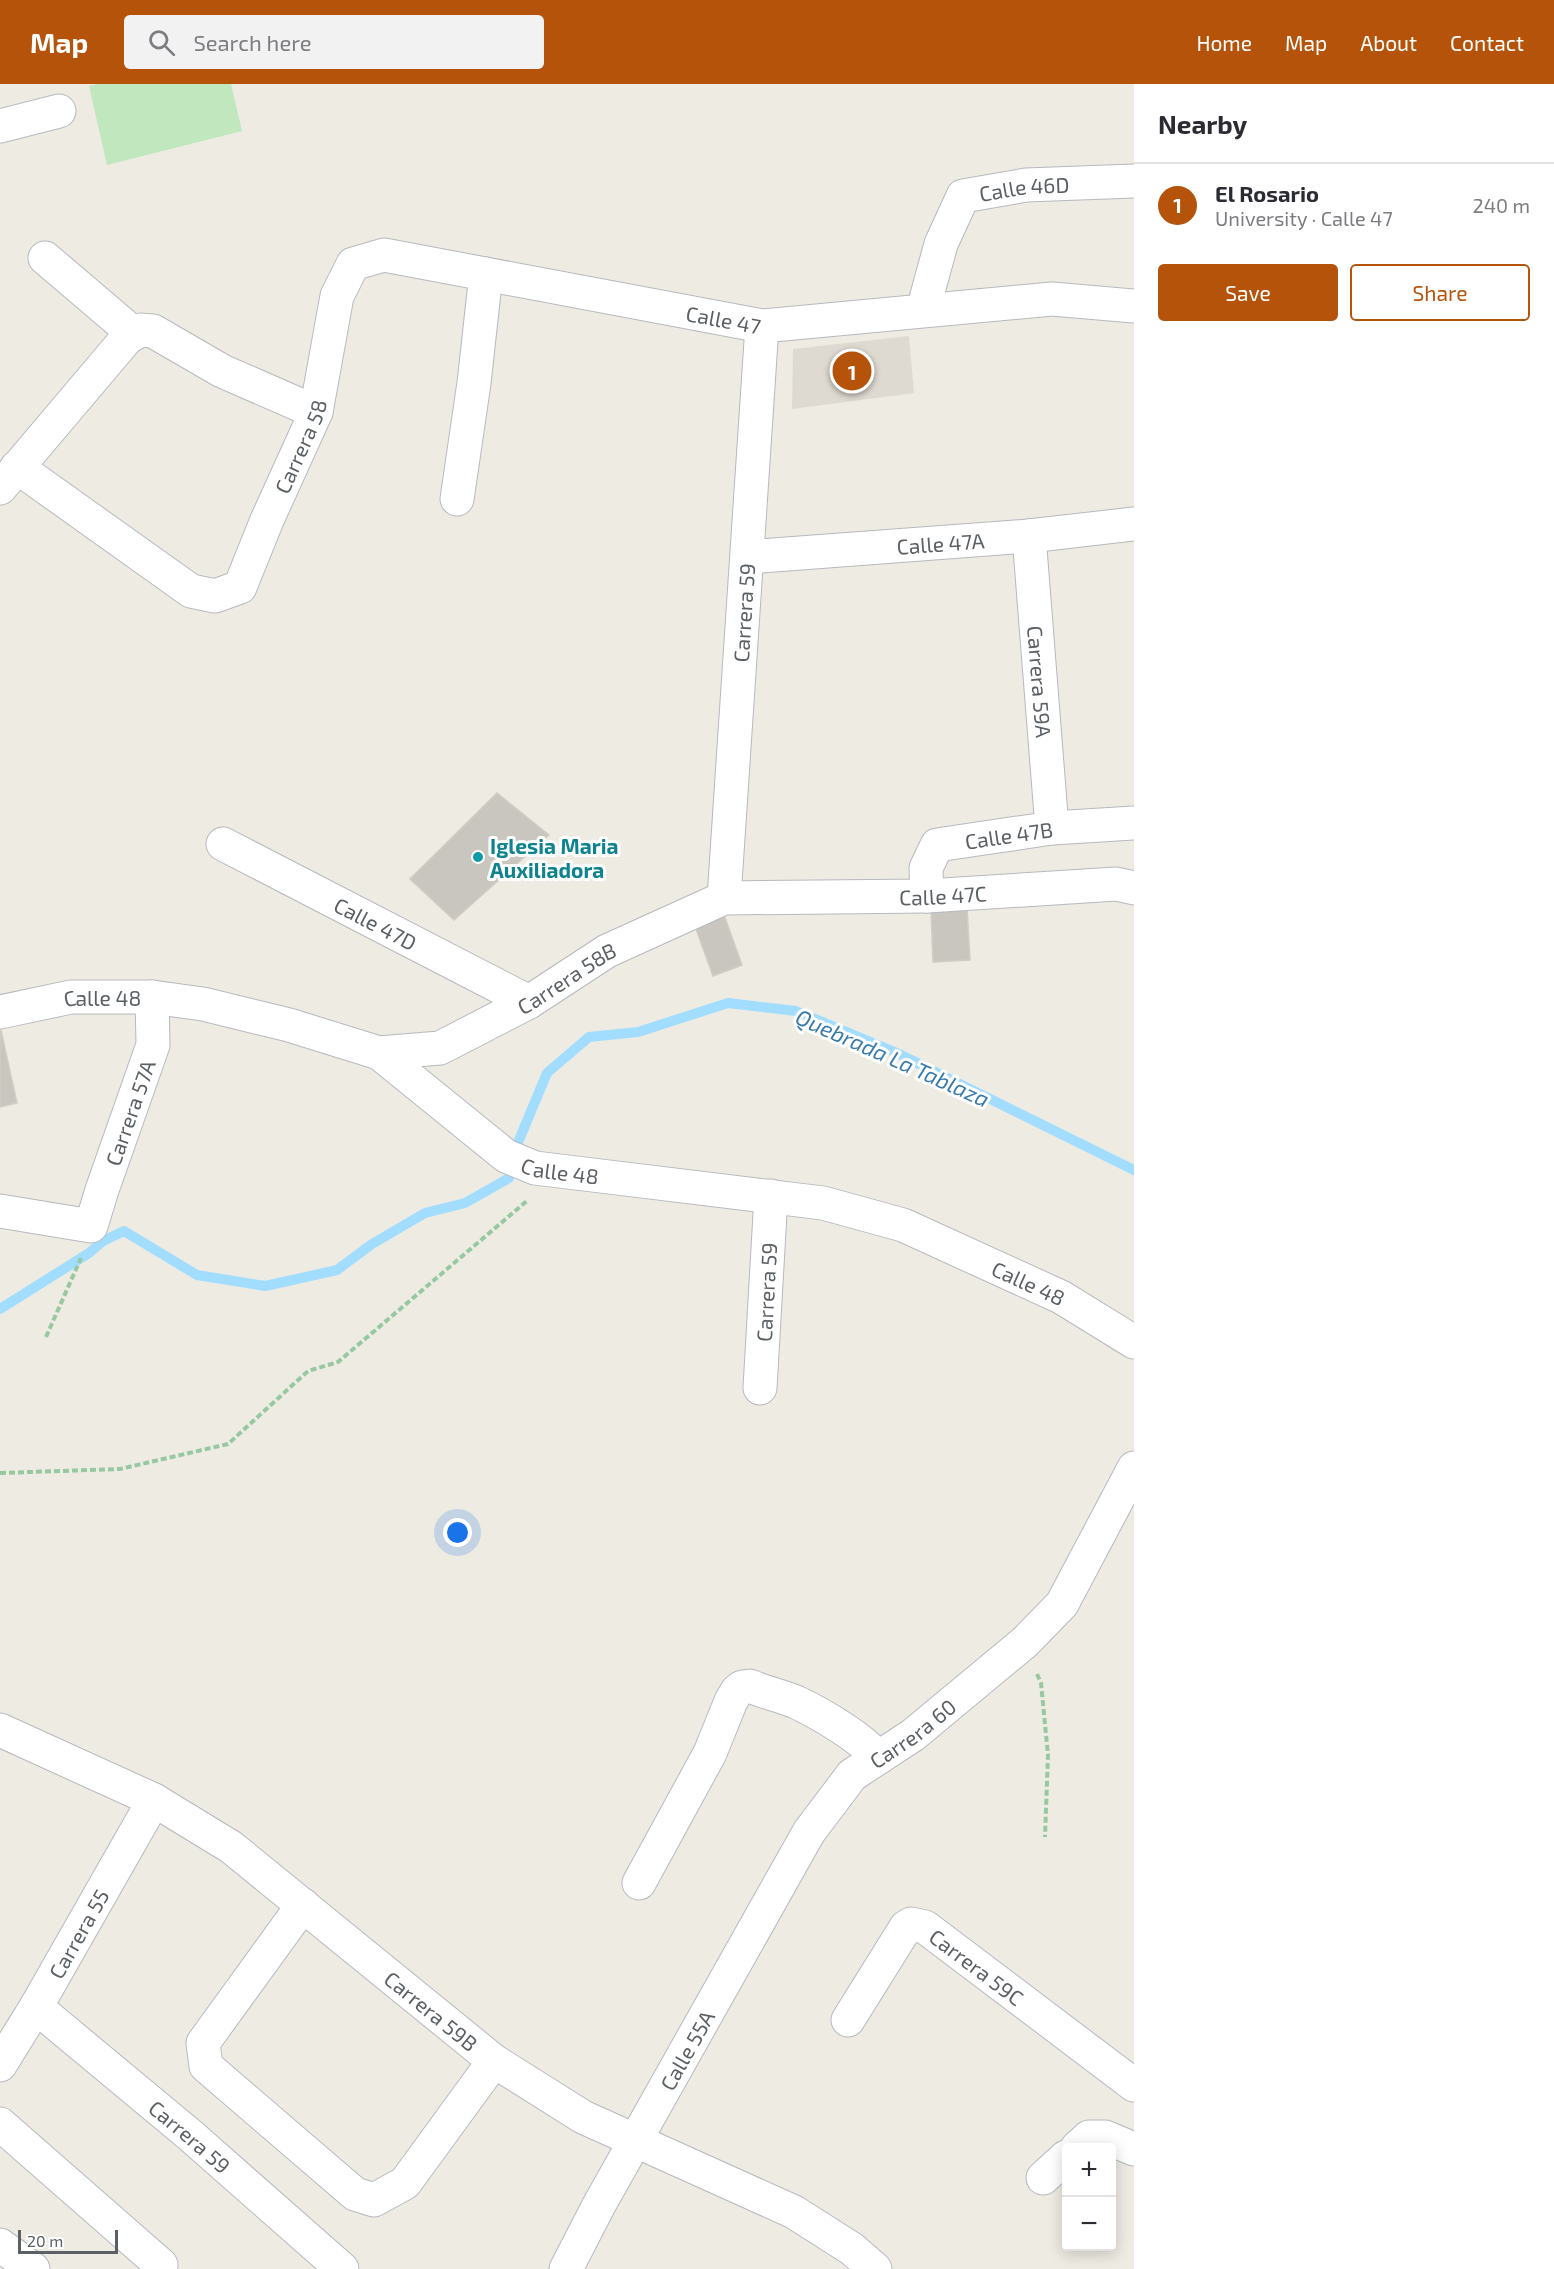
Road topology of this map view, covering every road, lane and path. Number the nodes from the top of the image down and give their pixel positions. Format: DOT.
graph roads {
  1 [pos="59,111"];
  2 [pos="0,126"];
  3 [pos="1134,180"];
  4 [pos="45,258"];
  5 [pos="486,274"];
  6 [pos="337,296"];
  7 [pos="1134,306"];
  8 [pos="923,310"];
  9 [pos="762,326"];
  10 [pos="133,333"];
  11 [pos="316,412"];
  12 [pos="9,477"];
  13 [pos="457,499"];
  14 [pos="1134,524"];
  15 [pos="1029,536"];
  16 [pos="747,557"];
  17 [pos="1134,823"];
  18 [pos="1052,828"];
  19 [pos="223,844"];
  20 [pos="1134,888"];
  21 [pos="927,896"];
  22 [pos="738,897"];
  23 [pos="152,997"];
  24 [pos="529,1002"];
  25 [pos="0,1012"];
  26 [pos="379,1053"];
  27 [pos="534,1166"];
  28 [pos="771,1196"];
  29 [pos="0,1211"];
  30 [pos="75,1275"];
  31 [pos="46,1337"];
  32 [pos="1134,1342"];
  33 [pos="760,1388"];
  34 [pos="1134,1468"];
  35 [pos="0,1473"];
  36 [pos="1025,1642"];
  37 [pos="0,1730"];
  38 [pos="878,1758"];
  39 [pos="154,1800"];
  40 [pos="809,1832"];
  41 [pos="1045,1837"];
  42 [pos="639,1883"];
  43 [pos="303,1905"];
  44 [pos="36,2007"];
  45 [pos="848,2020"];
  46 [pos="494,2061"];
  47 [pos="0,2065"];
  48 [pos="1134,2085"];
  49 [pos="0,2124"];
  50 [pos="635,2140"];
  51 [pos="1083,2143"];
  52 [pos="1134,2149"];
  53 [pos="0,2245"];
  54 [pos="161,2265"];
  55 [pos="33,2269"];
  56 [pos="342,2269"];
  57 [pos="566,2269"];
  58 [pos="874,2269"];
  1 -- 2 [label="street"];
  3 -- 8 [label="street, Calle 46D"];
  4 -- 10 [label="street"];
  5 -- 6 [label="street, Calle 47"];
  5 -- 9 [label="street, Calle 47"];
  5 -- 13 [label="street"];
  6 -- 11 [label="street, Carrera 58"];
  7 -- 8 [label="street, Calle 47"];
  8 -- 9 [label="street, Calle 47"];
  9 -- 16 [label="street, Carrera 59"];
  10 -- 11 [label="street"];
  10 -- 12 [label="street"];
  11 -- 12 [label="street, Carrera 58"];
  14 -- 15 [label="street, Calle 47A"];
  15 -- 16 [label="street, Calle 47A"];
  15 -- 18 [label="street, Carrera 59A"];
  16 -- 22 [label="street, Carrera 59"];
  17 -- 18 [label="street, Calle 47B"];
  18 -- 21 [label="street, Calle 47B"];
  19 -- 24 [label="street, Calle 47D"];
  20 -- 21 [label="street, Calle 47C"];
  21 -- 22 [label="street, Calle 47C"];
  22 -- 24 [label="street, Carrera 58B"];
  23 -- 25 [label="street, Calle 48"];
  23 -- 26 [label="street, Calle 48"];
  23 -- 29 [label="street, Carrera 57A"];
  24 -- 26 [label="street, Carrera 58B"];
  26 -- 27 [label="street, Calle 48"];
  27 -- 28 [label="street, Calle 48"];
  27 -- 35 [label="path"];
  28 -- 32 [label="street, Calle 48"];
  28 -- 33 [label="street, Carrera 59"];
  30 -- 31 [label="path"];
  34 -- 36 [label="street, Carrera 60"];
  36 -- 38 [label="street, Carrera 60"];
  36 -- 41 [label="path"];
  37 -- 39 [label="street, Carrera 59B"];
  38 -- 40 [label="street, Carrera 60"];
  38 -- 42 [label="street"];
  39 -- 43 [label="street, Carrera 59B"];
  39 -- 44 [label="street, Carrera 55"];
  40 -- 50 [label="street, Calle 55A"];
  43 -- 46 [label="street, Carrera 59B"];
  43 -- 46 [label="street"];
  44 -- 47 [label="street, Carrera 55"];
  44 -- 56 [label="street, Carrera 59"];
  45 -- 48 [label="street, Carrera 59C"];
  46 -- 50 [label="street, Carrera 59B"];
  49 -- 54 [label="street"];
  50 -- 57 [label="street, Calle 55A"];
  50 -- 58 [label="street, Carrera 59B"];
  51 -- 52 [label="street"];
  53 -- 55 [label="street"];
}
